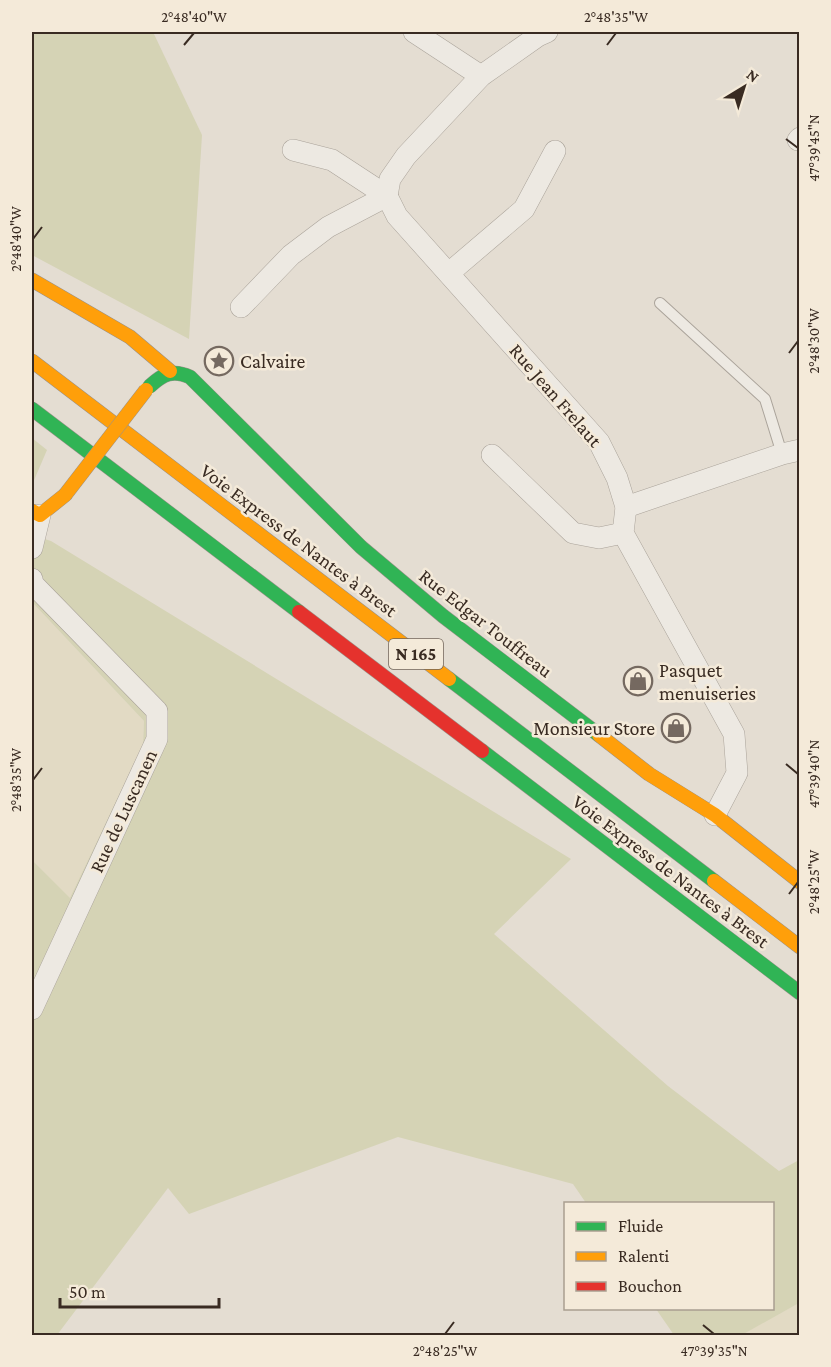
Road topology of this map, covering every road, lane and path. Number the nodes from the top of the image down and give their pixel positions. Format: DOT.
graph roads {
  1 [pos="414,32"];
  2 [pos="547,32"];
  3 [pos="481,76"];
  4 [pos="293,150"];
  5 [pos="555,151"];
  6 [pos="387,196"];
  7 [pos="449,273"];
  8 [pos="32,280"];
  9 [pos="660,303"];
  10 [pos="241,307"];
  11 [pos="32,361"];
  12 [pos="170,371"];
  13 [pos="32,409"];
  14 [pos="791,452"];
  15 [pos="492,455"];
  16 [pos="626,507"];
  17 [pos="36,513"];
  18 [pos="623,533"];
  19 [pos="32,548"];
  20 [pos="32,579"];
  21 [pos="715,815"];
  22 [pos="800,882"];
  23 [pos="800,947"];
  24 [pos="800,993"];
  25 [pos="32,1009"];
  1 -- 3 [label="street"];
  2 -- 3 [label="street"];
  3 -- 6 [label="street"];
  4 -- 6 [label="street, Rue Jean Frelaut"];
  5 -- 7 [label="street"];
  6 -- 7 [label="street, Rue Jean Frelaut"];
  6 -- 10 [label="street"];
  7 -- 16 [label="street, Rue Jean Frelaut"];
  8 -- 12 [label="main road, Rue Edgar Touffreau"];
  9 -- 14 [label="lane"];
  11 -- 23 [label="main road, Voie Express de Nantes à Brest / N 165"];
  12 -- 17 [label="main road, bridge"];
  12 -- 21 [label="main road, Rue Edgar Touffreau"];
  13 -- 24 [label="main road, Voie Express de Nantes à Brest / N 165"];
  14 -- 16 [label="street"];
  15 -- 18 [label="street"];
  16 -- 18 [label="street, Rue Jean Frelaut"];
  17 -- 19 [label="street"];
  18 -- 21 [label="street"];
  20 -- 25 [label="street, Rue de Luscanen"];
  21 -- 22 [label="main road, Rue Edgar Touffreau"];
}
